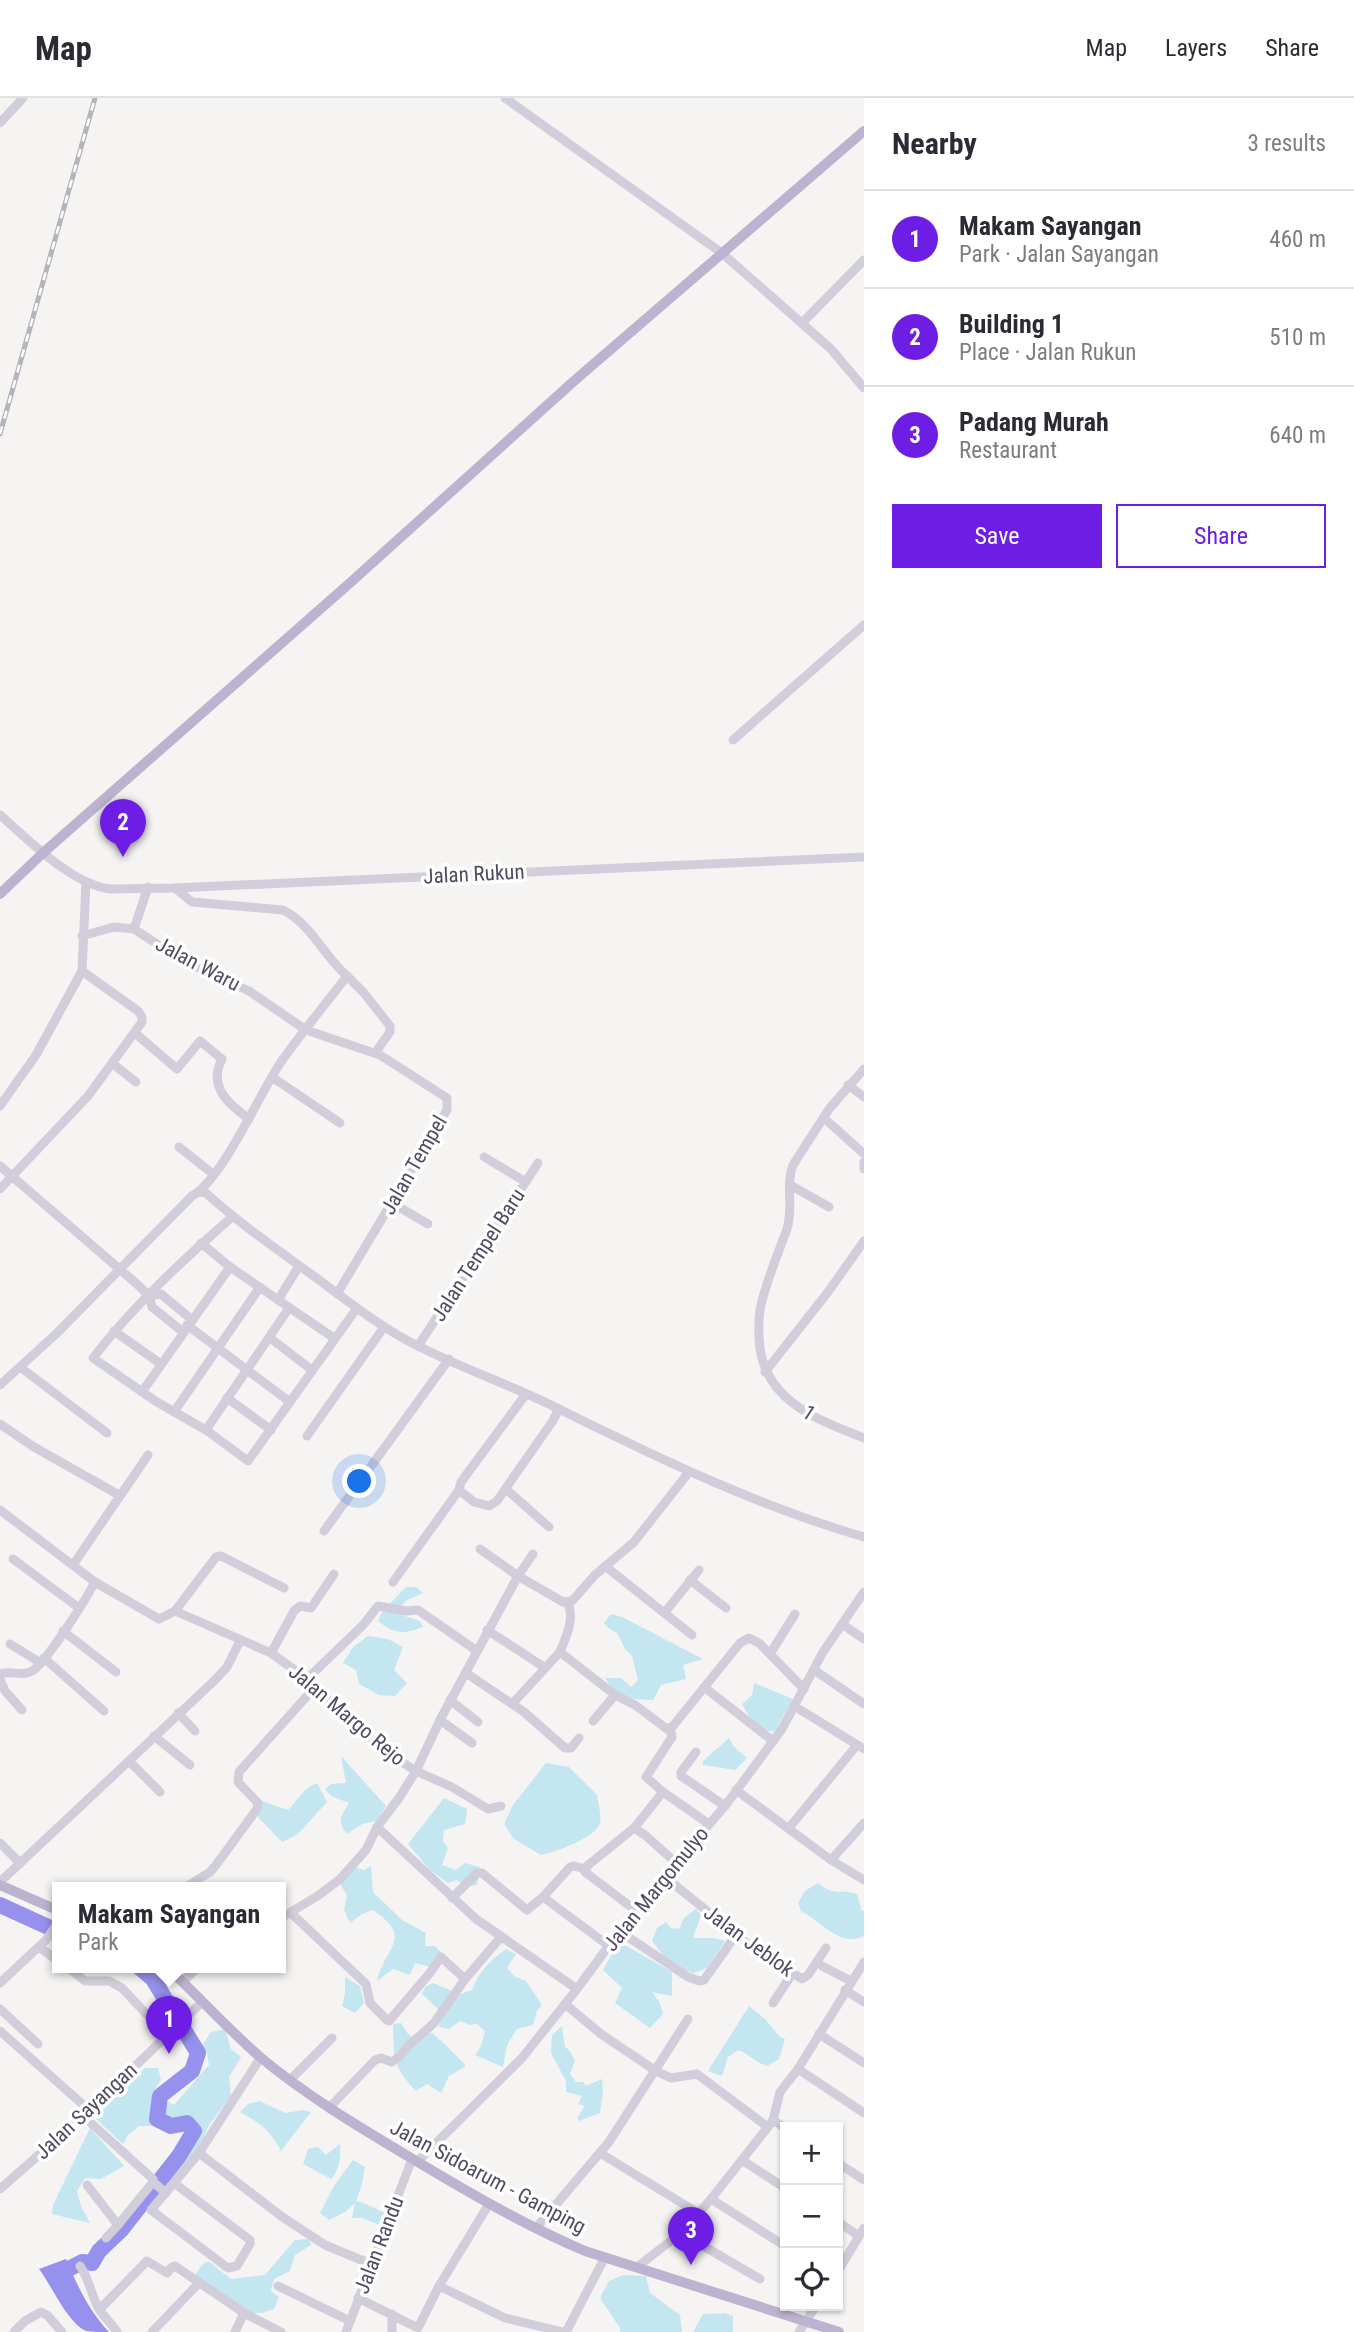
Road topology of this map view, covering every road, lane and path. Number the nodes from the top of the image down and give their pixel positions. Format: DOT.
graph roads {
  1 [pos="23,98"];
  2 [pos="505,98"];
  3 [pos="0,123"];
  4 [pos="864,131"];
  5 [pos="723,254"];
  6 [pos="864,260"];
  7 [pos="802,323"];
  8 [pos="860,376"];
  9 [pos="864,388"];
  10 [pos="864,625"];
  11 [pos="733,740"];
  12 [pos="0,814"];
  13 [pos="44,852"];
  14 [pos="864,856"];
  15 [pos="86,882"];
  16 [pos="148,887"];
  17 [pos="175,888"];
  18 [pos="0,894"];
  19 [pos="134,929"];
  20 [pos="82,936"];
  21 [pos="82,971"];
  22 [pos="347,976"];
  23 [pos="306,1030"];
  24 [pos="135,1033"];
  25 [pos="375,1053"];
  26 [pos="113,1064"];
  27 [pos="864,1069"];
  28 [pos="272,1077"];
  29 [pos="136,1082"];
  30 [pos="848,1085"];
  31 [pos="864,1097"];
  32 [pos="0,1106"];
  33 [pos="824,1118"];
  34 [pos="248,1120"];
  35 [pos="340,1123"];
  36 [pos="179,1147"];
  37 [pos="864,1154"];
  38 [pos="484,1157"];
  39 [pos="864,1162"];
  40 [pos="538,1163"];
  41 [pos="0,1166"];
  42 [pos="864,1169"];
  43 [pos="213,1174"];
  44 [pos="12,1177"];
  45 [pos="526,1182"];
  46 [pos="790,1185"];
  47 [pos="0,1189"];
  48 [pos="201,1192"];
  49 [pos="392,1203"];
  50 [pos="829,1207"];
  51 [pos="232,1217"];
  52 [pos="428,1224"];
  53 [pos="864,1241"];
  54 [pos="201,1243"];
  55 [pos="299,1266"];
  56 [pos="230,1267"];
  57 [pos="120,1269"];
  58 [pos="260,1287"];
  59 [pos="337,1294"];
  60 [pos="149,1296"];
  61 [pos="278,1300"];
  62 [pos="289,1308"];
  63 [pos="357,1308"];
  64 [pos="187,1326"];
  65 [pos="384,1327"];
  66 [pos="114,1331"];
  67 [pos="270,1338"];
  68 [pos="334,1338"];
  69 [pos="418,1346"];
  70 [pos="219,1349"];
  71 [pos="449,1359"];
  72 [pos="161,1364"];
  73 [pos="20,1367"];
  74 [pos="248,1368"];
  75 [pos="312,1370"];
  76 [pos="765,1372"];
  77 [pos="0,1385"];
  78 [pos="142,1392"];
  79 [pos="526,1394"];
  80 [pos="228,1398"];
  81 [pos="290,1402"];
  82 [pos="559,1409"];
  83 [pos="174,1412"];
  84 [pos="0,1424"];
  85 [pos="206,1430"];
  86 [pos="271,1430"];
  87 [pos="107,1433"];
  88 [pos="307,1436"];
  89 [pos="864,1438"];
  90 [pos="148,1455"];
  91 [pos="689,1472"];
  92 [pos="506,1489"];
  93 [pos="459,1490"];
  94 [pos="119,1495"];
  95 [pos="0,1510"];
  96 [pos="549,1527"];
  97 [pos="324,1531"];
  98 [pos="864,1537"];
  99 [pos="480,1549"];
  100 [pos="533,1554"];
  101 [pos="13,1559"];
  102 [pos="73,1565"];
  103 [pos="605,1566"];
  104 [pos="699,1570"];
  105 [pos="334,1574"];
  106 [pos="518,1576"];
  107 [pos="690,1580"];
  108 [pos="95,1582"];
  109 [pos="393,1583"];
  110 [pos="284,1588"];
  111 [pos="864,1592"];
  112 [pos="568,1603"];
  113 [pos="79,1608"];
  114 [pos="726,1608"];
  115 [pos="175,1611"];
  116 [pos="665,1612"];
  117 [pos="795,1614"];
  118 [pos="842,1624"];
  119 [pos="488,1630"];
  120 [pos="64,1631"];
  121 [pos="692,1635"];
  122 [pos="864,1639"];
  123 [pos="240,1641"];
  124 [pos="10,1644"];
  125 [pos="477,1651"];
  126 [pos="560,1652"];
  127 [pos="271,1653"];
  128 [pos="769,1654"];
  129 [pos="42,1661"];
  130 [pos="0,1663"];
  131 [pos="544,1667"];
  132 [pos="814,1670"];
  133 [pos="116,1672"];
  134 [pos="466,1673"];
  135 [pos="2,1675"];
  136 [pos="307,1679"];
  137 [pos="315,1687"];
  138 [pos="704,1687"];
  139 [pos="804,1689"];
  140 [pos="615,1695"];
  141 [pos="450,1700"];
  142 [pos="513,1703"];
  143 [pos="864,1704"];
  144 [pos="794,1706"];
  145 [pos="22,1710"];
  146 [pos="104,1711"];
  147 [pos="178,1713"];
  148 [pos="439,1720"];
  149 [pos="478,1721"];
  150 [pos="593,1721"];
  151 [pos="670,1728"];
  152 [pos="195,1731"];
  153 [pos="154,1736"];
  154 [pos="579,1738"];
  155 [pos="773,1741"];
  156 [pos="472,1743"];
  157 [pos="861,1747"];
  158 [pos="696,1752"];
  159 [pos="129,1760"];
  160 [pos="190,1765"];
  161 [pos="416,1771"];
  162 [pos="736,1790"];
  163 [pos="160,1792"];
  164 [pos="663,1792"];
  165 [pos="501,1806"];
  166 [pos="725,1806"];
  167 [pos="864,1823"];
  168 [pos="709,1824"];
  169 [pos="377,1827"];
  170 [pos="634,1828"];
  171 [pos="789,1828"];
  172 [pos="0,1843"];
  173 [pos="831,1860"];
  174 [pos="19,1862"];
  175 [pos="676,1863"];
  176 [pos="585,1869"];
  177 [pos="665,1877"];
  178 [pos="864,1880"];
  179 [pos="194,1882"];
  180 [pos="0,1883"];
  181 [pos="543,1897"];
  182 [pos="452,1898"];
  183 [pos="52,1908"];
  184 [pos="635,1910"];
  185 [pos="291,1913"];
  186 [pos="286,1916"];
  187 [pos="620,1931"];
  188 [pos="52,1932"];
  189 [pos="736,1935"];
  190 [pos="501,1937"];
  191 [pos="609,1946"];
  192 [pos="39,1947"];
  193 [pos="826,1948"];
  194 [pos="52,1956"];
  195 [pos="864,1962"];
  196 [pos="822,1966"];
  197 [pos="75,1973"];
  198 [pos="173,1973"];
  199 [pos="192,1973"];
  200 [pos="792,1974"];
  201 [pos="465,1979"];
  202 [pos="851,1981"];
  203 [pos="183,1982"];
  204 [pos="0,1983"];
  205 [pos="577,1990"];
  206 [pos="845,1990"];
  207 [pos="202,2002"];
  208 [pos="864,2002"];
  209 [pos="773,2003"];
  210 [pos="565,2004"];
  211 [pos="0,2009"];
  212 [pos="688,2020"];
  213 [pos="0,2031"];
  214 [pos="819,2034"];
  215 [pos="167,2036"];
  216 [pos="332,2038"];
  217 [pos="38,2044"];
  218 [pos="261,2057"];
  219 [pos="864,2063"];
  220 [pos="798,2069"];
  221 [pos="656,2071"];
  222 [pos="290,2080"];
  223 [pos="329,2108"];
  224 [pos="86,2113"];
  225 [pos="864,2113"];
  226 [pos="770,2124"];
  227 [pos="780,2127"];
  228 [pos="199,2153"];
  229 [pos="600,2153"];
  230 [pos="415,2160"];
  231 [pos="742,2160"];
  232 [pos="843,2166"];
  233 [pos="864,2180"];
  234 [pos="174,2183"];
  235 [pos="87,2185"];
  236 [pos="780,2185"];
  237 [pos="158,2186"];
  238 [pos="0,2189"];
  239 [pos="711,2199"];
  240 [pos="489,2204"];
  241 [pos="698,2213"];
  242 [pos="843,2224"];
  243 [pos="118,2225"];
  244 [pos="536,2228"];
  245 [pos="681,2232"];
  246 [pos="862,2232"];
  247 [pos="106,2238"];
  248 [pos="780,2243"];
  249 [pos="605,2257"];
  250 [pos="843,2263"];
  251 [pos="371,2264"];
  252 [pos="80,2266"];
  253 [pos="638,2267"];
  254 [pos="761,2279"];
  255 [pos="198,2283"];
  256 [pos="278,2286"];
  257 [pos="439,2286"];
  258 [pos="358,2298"];
  259 [pos="103,2305"];
  260 [pos="813,2311"];
  261 [pos="244,2313"];
  262 [pos="392,2314"];
  263 [pos="350,2321"];
  264 [pos="802,2327"];
  265 [pos="17,2332"];
  266 [pos="62,2332"];
  267 [pos="117,2332"];
  268 [pos="152,2332"];
  269 [pos="235,2332"];
  270 [pos="281,2332"];
  271 [pos="346,2332"];
  272 [pos="392,2332"];
  273 [pos="565,2332"];
  274 [pos="839,2332"];
  1 -- 3 [label="street"];
  2 -- 5 [label="street"];
  4 -- 5 [label="main road"];
  5 -- 7 [label="street"];
  5 -- 13 [label="main road"];
  6 -- 7 [label="street"];
  7 -- 8 [label="street"];
  8 -- 9 [label="street"];
  10 -- 11 [label="street"];
  12 -- 13 [label="street"];
  13 -- 15 [label="street"];
  13 -- 18 [label="main road"];
  14 -- 17 [label="street, Jalan Rukun"];
  15 -- 16 [label="street, Jalan Rukun"];
  15 -- 20 [label="street"];
  16 -- 17 [label="street, Jalan Rukun"];
  16 -- 19 [label="street"];
  17 -- 22 [label="street"];
  19 -- 20 [label="street, Jalan Waru"];
  19 -- 23 [label="street, Jalan Waru"];
  20 -- 21 [label="street"];
  21 -- 24 [label="street"];
  21 -- 32 [label="street"];
  22 -- 23 [label="street"];
  22 -- 25 [label="street"];
  23 -- 25 [label="street, Jalan Tempel"];
  23 -- 28 [label="street"];
  24 -- 26 [label="street"];
  24 -- 34 [label="street"];
  25 -- 49 [label="street, Jalan Tempel"];
  26 -- 29 [label="street"];
  26 -- 44 [label="street"];
  27 -- 30 [label="street"];
  28 -- 34 [label="street"];
  28 -- 35 [label="street"];
  30 -- 31 [label="street"];
  30 -- 33 [label="street"];
  33 -- 37 [label="street"];
  33 -- 46 [label="street"];
  34 -- 43 [label="street"];
  36 -- 43 [label="street"];
  38 -- 45 [label="street"];
  39 -- 42 [label="street"];
  40 -- 45 [label="street, Jalan Tempel Baru"];
  41 -- 44 [label="street"];
  43 -- 48 [label="street"];
  44 -- 47 [label="street"];
  44 -- 57 [label="street"];
  45 -- 69 [label="street, Jalan Tempel Baru"];
  46 -- 50 [label="street"];
  46 -- 76 [label="street"];
  48 -- 51 [label="street"];
  48 -- 57 [label="street"];
  49 -- 52 [label="street"];
  49 -- 59 [label="street, Jalan Tempel"];
  51 -- 54 [label="street"];
  51 -- 55 [label="street"];
  53 -- 76 [label="street"];
  54 -- 56 [label="street"];
  54 -- 60 [label="street"];
  55 -- 59 [label="street"];
  55 -- 61 [label="street"];
  56 -- 58 [label="street"];
  56 -- 64 [label="street"];
  57 -- 60 [label="street"];
  57 -- 73 [label="street"];
  58 -- 61 [label="street"];
  58 -- 70 [label="street"];
  59 -- 63 [label="street"];
  60 -- 64 [label="street"];
  60 -- 64 [label="street"];
  60 -- 66 [label="street"];
  61 -- 62 [label="street"];
  62 -- 67 [label="street"];
  62 -- 68 [label="street"];
  63 -- 65 [label="street"];
  63 -- 68 [label="street"];
  64 -- 70 [label="street"];
  64 -- 72 [label="street"];
  65 -- 69 [label="street"];
  65 -- 88 [label="street"];
  66 -- 72 [label="street"];
  66 -- 78 [label="street"];
  67 -- 74 [label="street"];
  67 -- 75 [label="street"];
  68 -- 75 [label="street"];
  69 -- 71 [label="street"];
  70 -- 74 [label="street"];
  70 -- 83 [label="street"];
  71 -- 79 [label="street"];
  71 -- 97 [label="street"];
  72 -- 78 [label="street"];
  73 -- 77 [label="street"];
  73 -- 87 [label="street"];
  74 -- 80 [label="street"];
  74 -- 81 [label="street"];
  75 -- 81 [label="street"];
  76 -- 89 [label="street, 1"];
  78 -- 83 [label="street"];
  79 -- 82 [label="street"];
  79 -- 93 [label="street"];
  80 -- 85 [label="street"];
  80 -- 86 [label="street"];
  81 -- 86 [label="street"];
  82 -- 91 [label="street"];
  82 -- 92 [label="street"];
  83 -- 85 [label="street"];
  84 -- 94 [label="street"];
  85 -- 86 [label="street"];
  90 -- 94 [label="street"];
  91 -- 98 [label="street"];
  91 -- 103 [label="street"];
  92 -- 93 [label="street"];
  92 -- 96 [label="street"];
  93 -- 109 [label="street"];
  94 -- 102 [label="street"];
  95 -- 102 [label="street"];
  99 -- 106 [label="street"];
  100 -- 106 [label="street"];
  101 -- 113 [label="street"];
  102 -- 108 [label="street"];
  103 -- 112 [label="street"];
  103 -- 116 [label="street"];
  104 -- 107 [label="street"];
  105 -- 127 [label="street"];
  106 -- 112 [label="street"];
  106 -- 119 [label="street"];
  107 -- 114 [label="street"];
  107 -- 116 [label="street"];
  108 -- 113 [label="street"];
  108 -- 115 [label="street"];
  110 -- 115 [label="street"];
  111 -- 118 [label="street, Jalan Margomulyo"];
  112 -- 126 [label="street"];
  113 -- 120 [label="street"];
  115 -- 123 [label="street, Jalan Margo Rejo"];
  116 -- 121 [label="street"];
  117 -- 128 [label="street"];
  118 -- 122 [label="street"];
  118 -- 132 [label="street, Jalan Margomulyo"];
  119 -- 125 [label="street"];
  119 -- 131 [label="street"];
  120 -- 129 [label="street"];
  120 -- 133 [label="street"];
  123 -- 127 [label="street, Jalan Margo Rejo"];
  123 -- 147 [label="street"];
  124 -- 129 [label="street"];
  125 -- 134 [label="street"];
  125 -- 136 [label="street"];
  126 -- 131 [label="street"];
  126 -- 140 [label="street"];
  127 -- 136 [label="street, Jalan Margo Rejo"];
  128 -- 138 [label="street"];
  128 -- 139 [label="street"];
  129 -- 135 [label="street"];
  129 -- 146 [label="street"];
  130 -- 135 [label="street"];
  131 -- 142 [label="street"];
  132 -- 139 [label="street, Jalan Margomulyo"];
  132 -- 143 [label="street"];
  134 -- 141 [label="street"];
  134 -- 142 [label="street"];
  135 -- 145 [label="street"];
  136 -- 137 [label="street, Jalan Margo Rejo"];
  137 -- 161 [label="street, Jalan Margo Rejo"];
  137 -- 179 [label="street"];
  138 -- 151 [label="street"];
  138 -- 155 [label="street"];
  139 -- 144 [label="street, Jalan Margomulyo"];
  140 -- 150 [label="street"];
  140 -- 151 [label="street"];
  141 -- 148 [label="street"];
  141 -- 149 [label="street"];
  142 -- 154 [label="street"];
  144 -- 155 [label="street, Jalan Margomulyo"];
  144 -- 157 [label="street"];
  147 -- 152 [label="street"];
  147 -- 153 [label="street"];
  148 -- 156 [label="street"];
  148 -- 161 [label="street"];
  151 -- 164 [label="street"];
  153 -- 159 [label="street"];
  153 -- 160 [label="street"];
  155 -- 162 [label="street, Jalan Margomulyo"];
  157 -- 171 [label="street"];
  158 -- 166 [label="street"];
  159 -- 163 [label="street"];
  159 -- 174 [label="street"];
  161 -- 165 [label="street, Jalan Margo Rejo"];
  161 -- 169 [label="street"];
  162 -- 166 [label="street, Jalan Margomulyo"];
  162 -- 171 [label="street"];
  164 -- 168 [label="street"];
  164 -- 170 [label="street"];
  166 -- 168 [label="street, Jalan Margomulyo"];
  167 -- 173 [label="street"];
  168 -- 175 [label="street, Jalan Margomulyo"];
  169 -- 182 [label="street"];
  169 -- 185 [label="street"];
  170 -- 175 [label="street"];
  170 -- 176 [label="street"];
  171 -- 173 [label="street"];
  172 -- 174 [label="street"];
  173 -- 178 [label="street"];
  174 -- 180 [label="street"];
  175 -- 177 [label="street, Jalan Margomulyo"];
  176 -- 181 [label="street"];
  176 -- 184 [label="street"];
  177 -- 184 [label="street, Jalan Margomulyo"];
  177 -- 189 [label="street, Jalan Jeblok"];
  180 -- 183 [label="main road"];
  181 -- 182 [label="street"];
  181 -- 191 [label="street"];
  182 -- 190 [label="street"];
  184 -- 187 [label="street, Jalan Margomulyo"];
  185 -- 186 [label="street"];
  185 -- 201 [label="street"];
  187 -- 189 [label="street"];
  187 -- 191 [label="street, Jalan Margomulyo"];
  188 -- 192 [label="street"];
  189 -- 200 [label="street, Jalan Jeblok"];
  190 -- 201 [label="street"];
  190 -- 205 [label="street"];
  191 -- 205 [label="street, Jalan Margomulyo"];
  192 -- 194 [label="street"];
  192 -- 204 [label="street"];
  193 -- 200 [label="street, Jalan Jeblok"];
  195 -- 202 [label="street"];
  196 -- 202 [label="street"];
  197 -- 215 [label="street"];
  198 -- 203 [label="main road, Jalan Sidoarum - Gamping"];
  199 -- 203 [label="street"];
  200 -- 209 [label="street"];
  201 -- 223 [label="street"];
  202 -- 206 [label="street"];
  203 -- 207 [label="main road, Jalan Sidoarum - Gamping"];
  205 -- 210 [label="street, Jalan Margomulyo"];
  206 -- 208 [label="street"];
  206 -- 214 [label="street"];
  207 -- 215 [label="street, Jalan Sayangan"];
  207 -- 218 [label="main road, Jalan Sidoarum - Gamping"];
  210 -- 221 [label="street"];
  210 -- 230 [label="street, Jalan Margomulyo"];
  211 -- 217 [label="street"];
  212 -- 221 [label="street"];
  213 -- 224 [label="street"];
  214 -- 219 [label="street"];
  214 -- 220 [label="street"];
  215 -- 224 [label="street, Jalan Sayangan"];
  216 -- 222 [label="street"];
  218 -- 222 [label="main road, Jalan Sidoarum - Gamping"];
  218 -- 228 [label="street"];
  220 -- 225 [label="street"];
  220 -- 226 [label="street"];
  221 -- 226 [label="street"];
  221 -- 229 [label="street"];
  222 -- 223 [label="main road, Jalan Sidoarum - Gamping"];
  223 -- 230 [label="main road, Jalan Sidoarum - Gamping"];
  224 -- 237 [label="street"];
  224 -- 238 [label="street, Jalan Sayangan"];
  226 -- 227 [label="street"];
  226 -- 231 [label="street"];
  228 -- 234 [label="street"];
  228 -- 251 [label="street"];
  229 -- 241 [label="street"];
  229 -- 244 [label="street"];
  230 -- 240 [label="main road, Jalan Sidoarum - Gamping"];
  230 -- 251 [label="street, Jalan Randu"];
  231 -- 236 [label="street"];
  231 -- 239 [label="street"];
  232 -- 233 [label="street"];
  234 -- 237 [label="street"];
  234 -- 237 [label="street"];
  235 -- 243 [label="street"];
  237 -- 243 [label="street"];
  239 -- 241 [label="street"];
  239 -- 248 [label="street"];
  240 -- 244 [label="main road, Jalan Sidoarum - Gamping"];
  240 -- 257 [label="street"];
  241 -- 245 [label="street"];
  242 -- 246 [label="street"];
  243 -- 247 [label="street"];
  244 -- 249 [label="main road, Jalan Sidoarum - Gamping"];
  245 -- 253 [label="street"];
  245 -- 254 [label="street"];
  246 -- 250 [label="street"];
  249 -- 253 [label="main road, Jalan Sidoarum - Gamping"];
  249 -- 273 [label="street"];
  251 -- 258 [label="street, Jalan Randu"];
  252 -- 259 [label="street"];
  253 -- 264 [label="main road, Jalan Sidoarum - Gamping"];
  255 -- 259 [label="street"];
  255 -- 261 [label="street"];
  255 -- 268 [label="street"];
  256 -- 263 [label="street"];
  257 -- 262 [label="street"];
  257 -- 273 [label="street"];
  258 -- 262 [label="street"];
  258 -- 263 [label="street, Jalan Randu"];
  259 -- 267 [label="street"];
  260 -- 264 [label="street"];
  261 -- 269 [label="street"];
  261 -- 270 [label="street"];
  262 -- 272 [label="street"];
  263 -- 271 [label="street, Jalan Randu"];
  264 -- 274 [label="main road, Jalan Sidoarum - Gamping"];
  265 -- 266 [label="street"];
}
